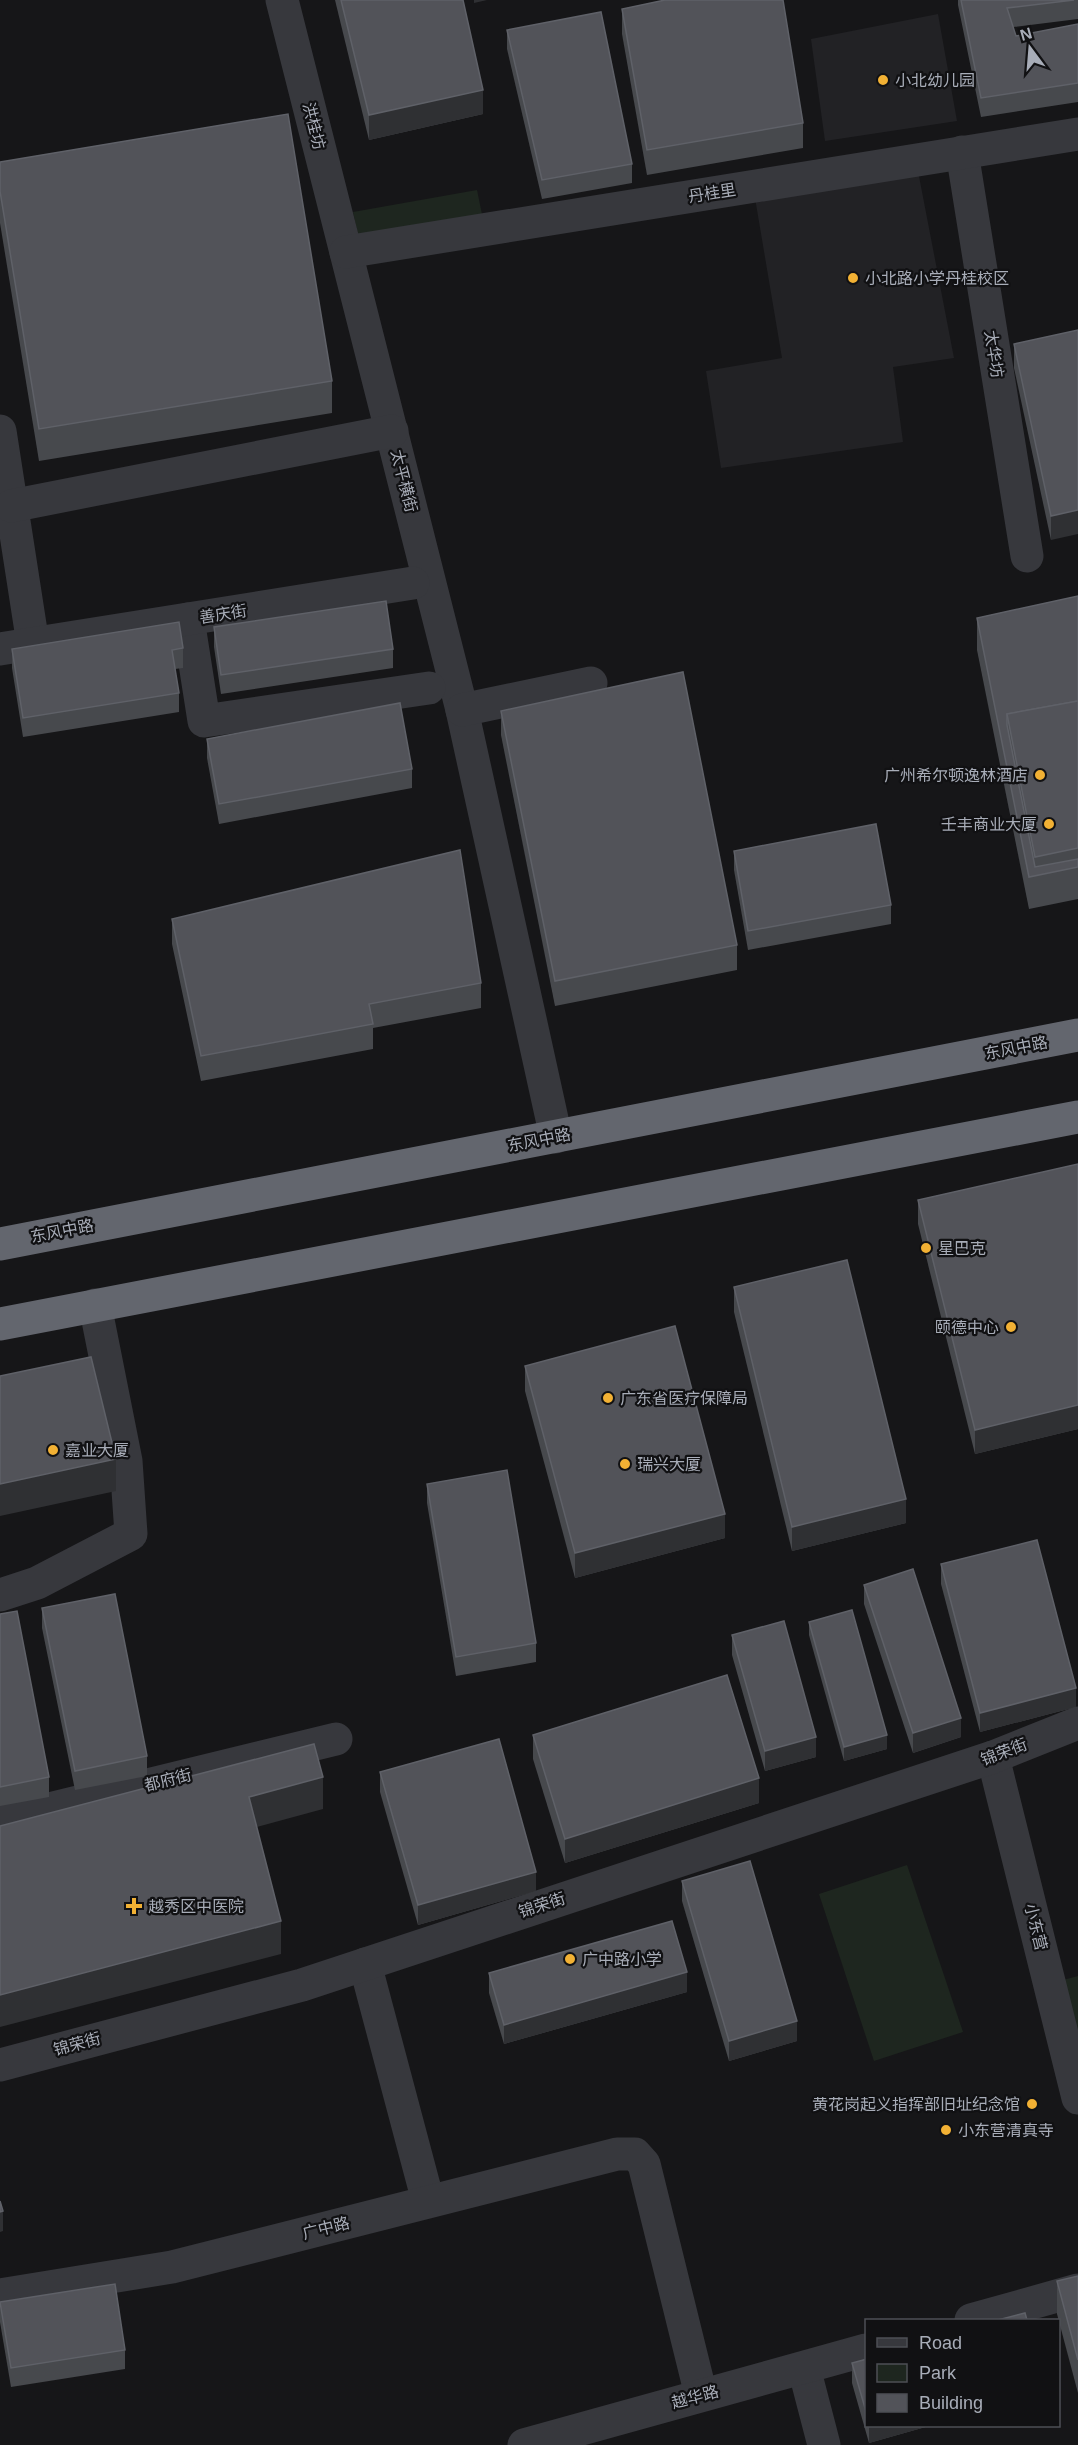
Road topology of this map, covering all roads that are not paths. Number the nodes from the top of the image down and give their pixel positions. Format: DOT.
graph roads {
  1 [pos="282,0"];
  2 [pos="1078,134"];
  3 [pos="962,152"];
  4 [pos="346,252"];
  5 [pos="0,431"];
  6 [pos="392,431"];
  7 [pos="11,506"];
  8 [pos="1027,556"];
  9 [pos="413,582"];
  10 [pos="188,619"];
  11 [pos="33,644"];
  12 [pos="0,650"];
  13 [pos="591,684"];
  14 [pos="429,688"];
  15 [pos="462,710"];
  16 [pos="1078,1035"];
  17 [pos="1078,1116"];
  18 [pos="556,1137"];
  19 [pos="0,1244"];
  20 [pos="95,1305"];
  21 [pos="0,1324"];
  22 [pos="0,1595"];
  23 [pos="1078,1723"];
  24 [pos="336,1739"];
  25 [pos="993,1757"];
  26 [pos="0,1821"];
  27 [pos="365,1964"];
  28 [pos="0,2065"];
  29 [pos="1078,2098"];
  30 [pos="428,2201"];
  31 [pos="1078,2290"];
  32 [pos="0,2295"];
  33 [pos="975,2319"];
  34 [pos="865,2351"];
  35 [pos="804,2368"];
  36 [pos="701,2395"];
  37 [pos="524,2445"];
  38 [pos="824,2445"];
  1 -- 4 [label="street, 洪桂坊"];
  2 -- 3 [label="street, 丹桂里"];
  3 -- 4 [label="street, 丹桂里"];
  3 -- 8 [label="street, 太华坊"];
  4 -- 6 [label="street, 太平横街"];
  5 -- 7 [label="street"];
  6 -- 7 [label="street"];
  6 -- 15 [label="street, 太平横街"];
  7 -- 11 [label="street"];
  9 -- 10 [label="street, 善庆街"];
  10 -- 11 [label="street, 善庆街"];
  10 -- 14 [label="street"];
  11 -- 12 [label="street, 善庆街"];
  13 -- 15 [label="street"];
  15 -- 18 [label="street, 太平横街"];
  16 -- 18 [label="highway, 东风中路"];
  17 -- 20 [label="highway"];
  18 -- 19 [label="highway, 东风中路"];
  20 -- 21 [label="highway"];
  20 -- 22 [label="street"];
  23 -- 25 [label="street, 锦荣街"];
  24 -- 26 [label="street, 都府街"];
  25 -- 27 [label="street, 锦荣街"];
  25 -- 29 [label="street, 小东营"];
  27 -- 28 [label="street, 锦荣街"];
  27 -- 30 [label="street"];
  30 -- 32 [label="street, 广中路"];
  30 -- 36 [label="street, 广中路"];
  31 -- 33 [label="street"];
  34 -- 35 [label="street, 越华路"];
  35 -- 36 [label="street, 越华路"];
  35 -- 38 [label="street"];
  36 -- 37 [label="street, 越华路"];
}
